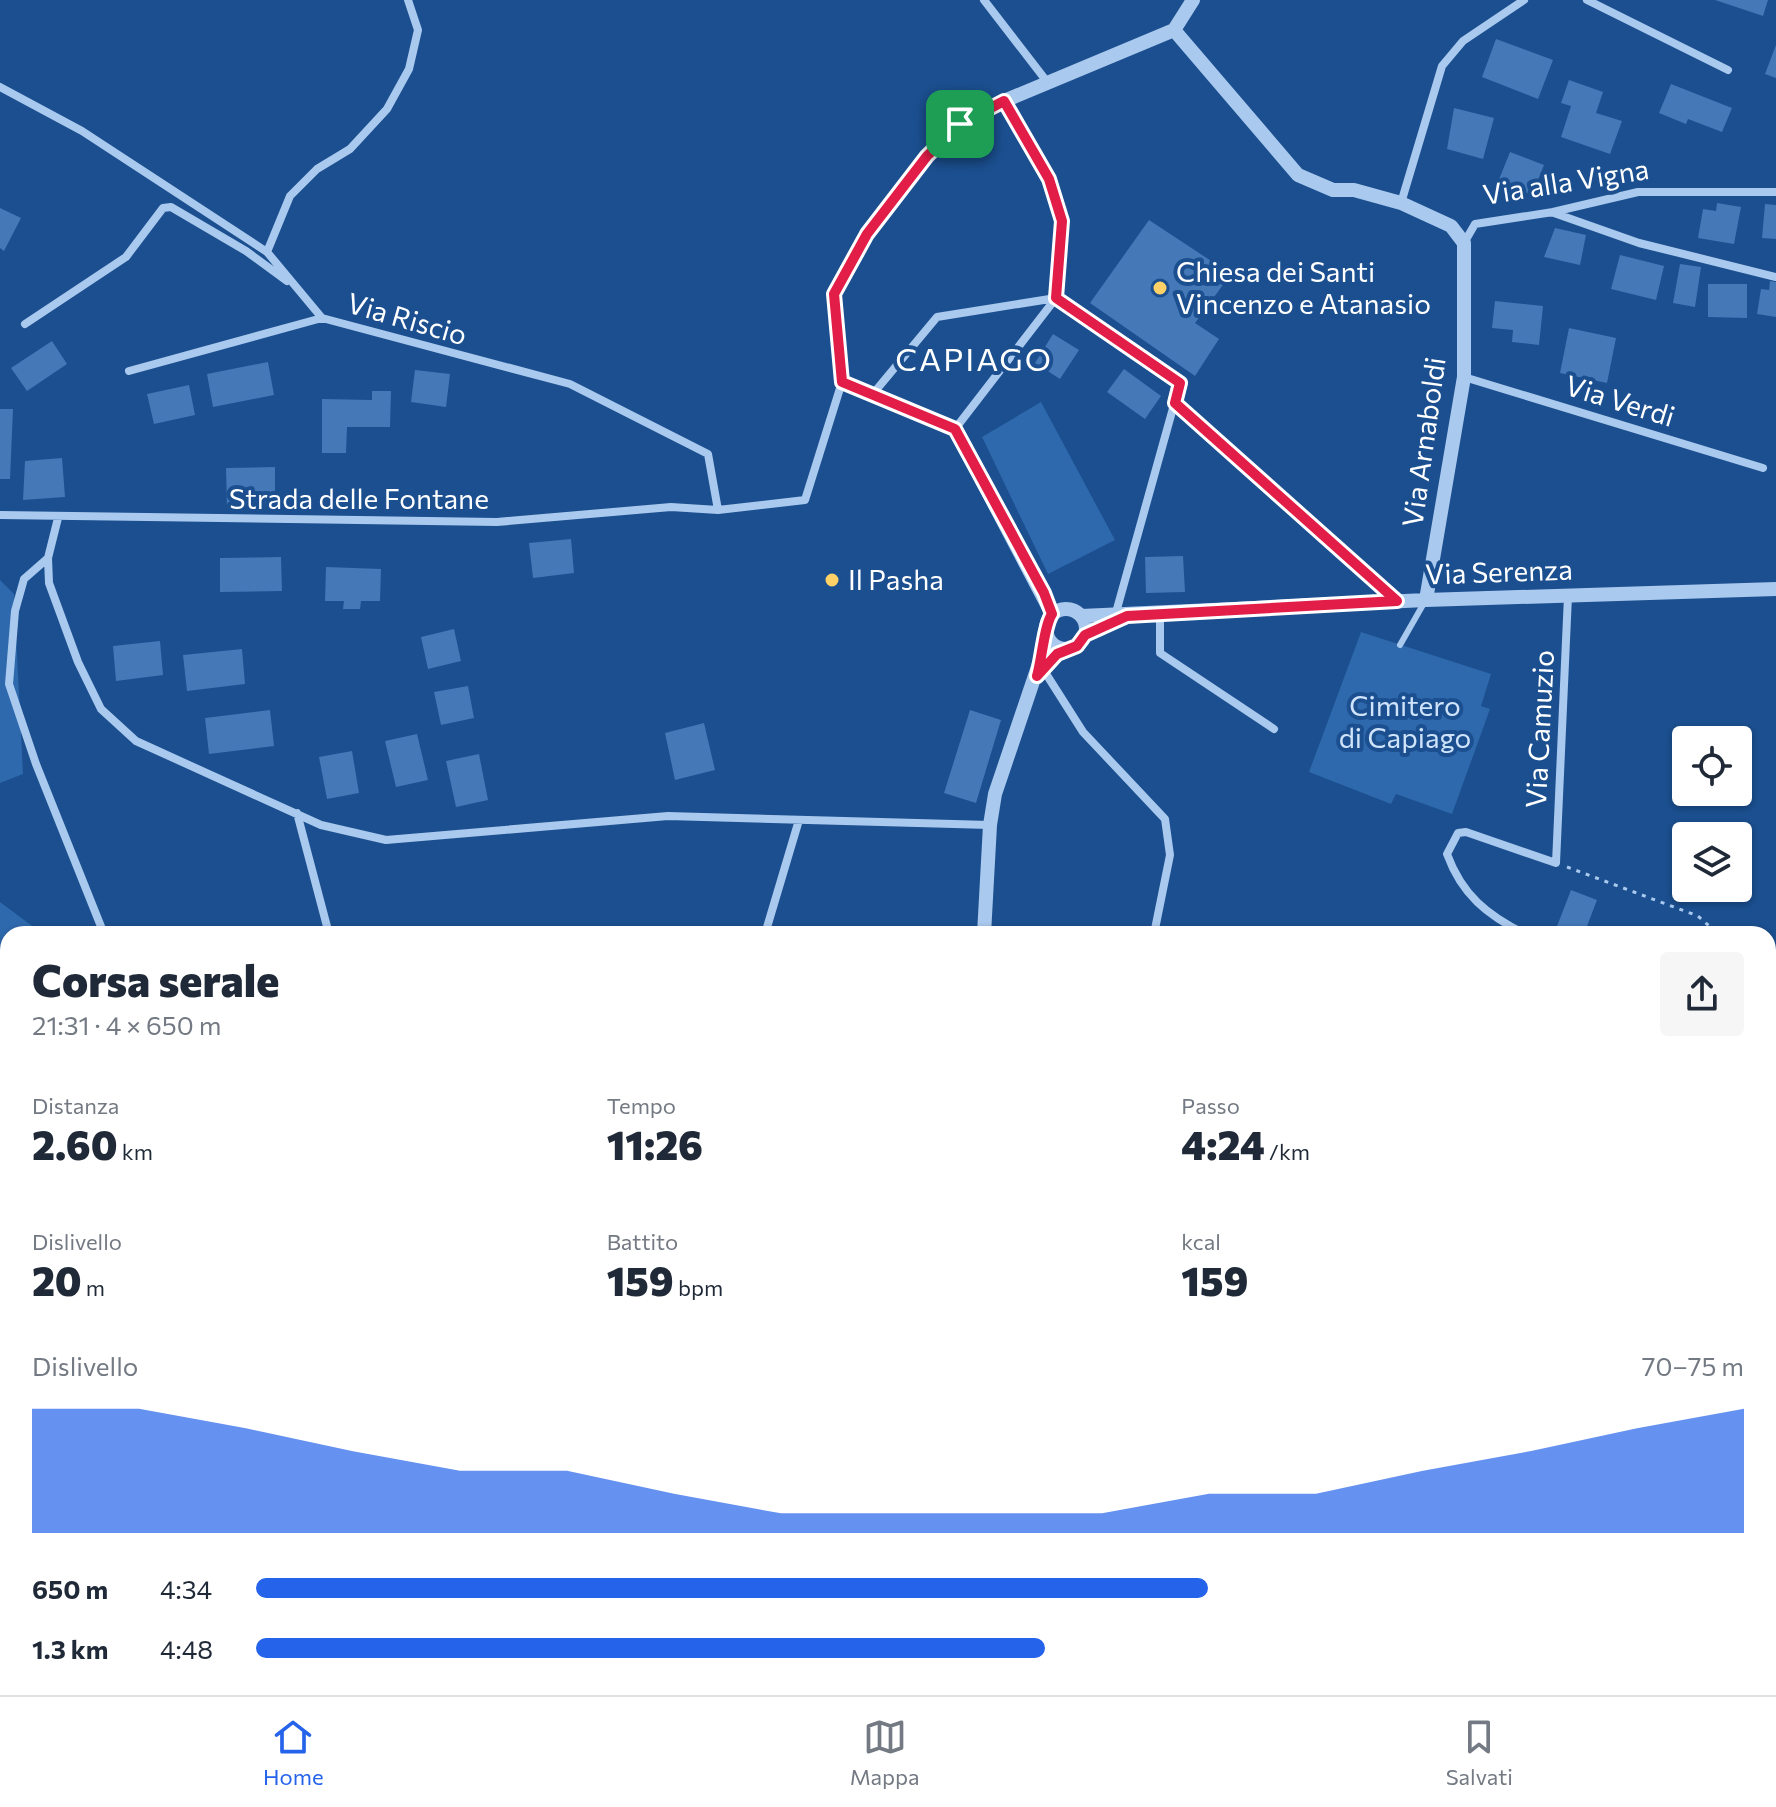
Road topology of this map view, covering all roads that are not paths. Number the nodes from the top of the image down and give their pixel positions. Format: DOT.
graph roads {
  1 [pos="408,0"];
  2 [pos="984,0"];
  3 [pos="1193,0"];
  4 [pos="1524,0"];
  5 [pos="1587,0"];
  6 [pos="1174,30"];
  7 [pos="1728,70"];
  8 [pos="1048,83"];
  9 [pos="0,87"];
  10 [pos="1004,101"];
  11 [pos="1776,192"];
  12 [pos="1401,203"];
  13 [pos="1553,212"];
  14 [pos="1464,243"];
  15 [pos="267,252"];
  16 [pos="1776,277"];
  17 [pos="298,289"];
  18 [pos="1056,298"];
  19 [pos="322,318"];
  20 [pos="25,324"];
  21 [pos="129,371"];
  22 [pos="1464,377"];
  23 [pos="842,382"];
  24 [pos="872,395"];
  25 [pos="1175,403"];
  26 [pos="955,429"];
  27 [pos="1763,468"];
  28 [pos="718,510"];
  29 [pos="0,515"];
  30 [pos="58,518"];
  31 [pos="48,558"];
  32 [pos="1776,589"];
  33 [pos="1568,596"];
  34 [pos="1426,600"];
  35 [pos="1397,601"];
  36 [pos="1052,614"];
  37 [pos="1160,614"];
  38 [pos="1081,616"];
  39 [pos="1121,616"];
  40 [pos="1085,635"];
  41 [pos="1048,637"];
  42 [pos="1400,645"];
  43 [pos="1063,649"];
  44 [pos="1040,672"];
  45 [pos="1274,729"];
  46 [pos="297,813"];
  47 [pos="799,820"];
  48 [pos="990,825"];
  49 [pos="101,926"];
  50 [pos="326,926"];
  51 [pos="767,926"];
  52 [pos="984,926"];
  53 [pos="1156,926"];
  54 [pos="1509,926"];
  1 -- 15 [label="street"];
  2 -- 8 [label="street"];
  3 -- 6 [label="street"];
  4 -- 12 [label="street"];
  5 -- 7 [label="street"];
  6 -- 8 [label="street"];
  6 -- 12 [label="street, Via alla Vigna"];
  8 -- 10 [label="street"];
  9 -- 15 [label="street, Via Riscio"];
  10 -- 18 [label="street"];
  10 -- 23 [label="street"];
  11 -- 13 [label="street, Via alla Vigna"];
  12 -- 14 [label="street, Via alla Vigna"];
  13 -- 14 [label="street, Via alla Vigna"];
  13 -- 16 [label="street"];
  14 -- 22 [label="street, Via Arnaboldi"];
  15 -- 17 [label="street, Via Riscio"];
  17 -- 19 [label="street, Via Riscio"];
  17 -- 20 [label="street"];
  18 -- 24 [label="street"];
  18 -- 25 [label="street"];
  18 -- 26 [label="street"];
  19 -- 21 [label="street"];
  19 -- 28 [label="street, Via Riscio"];
  22 -- 27 [label="street, Via Verdi"];
  22 -- 34 [label="street, Via Arnaboldi"];
  23 -- 24 [label="street"];
  23 -- 28 [label="street, Strada delle Fontane"];
  24 -- 26 [label="street"];
  25 -- 35 [label="street"];
  25 -- 39 [label="street"];
  26 -- 36 [label="street"];
  28 -- 30 [label="street, Strada delle Fontane"];
  29 -- 30 [label="street, Strada delle Fontane"];
  30 -- 31 [label="street"];
  31 -- 46 [label="street"];
  31 -- 49 [label="street"];
  32 -- 33 [label="street, Via Serenza"];
  33 -- 34 [label="street, Via Serenza"];
  33 -- 54 [label="street, Via Camuzio"];
  34 -- 35 [label="street, Via Serenza"];
  34 -- 42 [label="lane"];
  35 -- 37 [label="street, Via Serenza"];
  36 -- 38 [label="street"];
  36 -- 41 [label="street"];
  37 -- 39 [label="street, Via Serenza"];
  37 -- 45 [label="street"];
  38 -- 39 [label="street, Via Serenza"];
  38 -- 40 [label="street"];
  39 -- 40 [label="street, Via Serenza"];
  40 -- 43 [label="street"];
  41 -- 43 [label="street"];
  41 -- 44 [label="street"];
  43 -- 44 [label="street"];
  44 -- 48 [label="street"];
  44 -- 53 [label="street"];
  46 -- 47 [label="street"];
  46 -- 50 [label="street"];
  47 -- 48 [label="street"];
  47 -- 51 [label="street"];
  48 -- 52 [label="street"];
}
